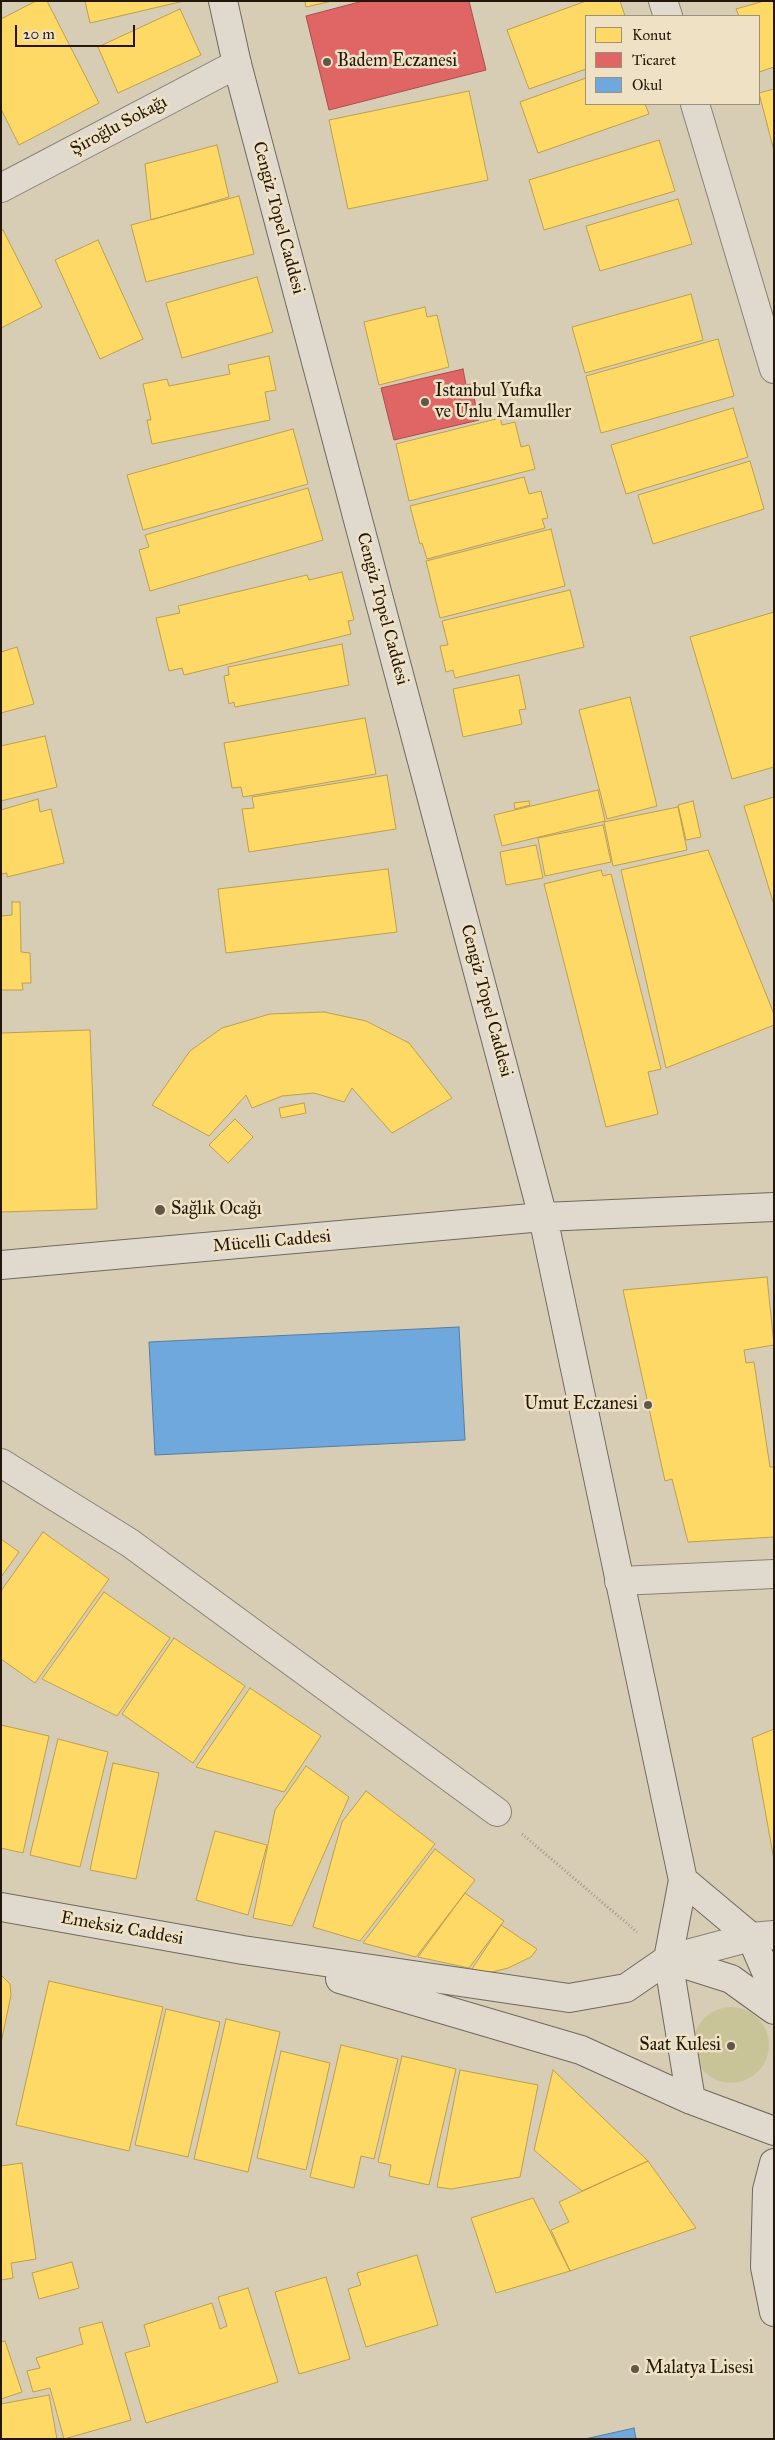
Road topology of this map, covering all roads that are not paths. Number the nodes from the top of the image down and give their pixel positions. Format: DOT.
graph roads {
  1 [pos="224,1"];
  2 [pos="663,1"];
  3 [pos="668,15"];
  4 [pos="237,64"];
  5 [pos="695,105"];
  6 [pos="1,188"];
  7 [pos="774,369"];
  8 [pos="774,1207"];
  9 [pos="543,1217"];
  10 [pos="1,1265"];
  11 [pos="1,1463"];
  12 [pos="774,1574"];
  13 [pos="619,1581"];
  14 [pos="497,1812"];
  15 [pos="683,1880"];
  16 [pos="1,1907"];
  17 [pos="762,1936"];
  18 [pos="243,1950"];
  19 [pos="668,1959"];
  20 [pos="774,1990"];
  21 [pos="774,2010"];
  22 [pos="691,2100"];
  23 [pos="774,2131"];
  24 [pos="774,2163"];
  25 [pos="774,2312"];
  1 -- 4 [label="main road, Cengiz Topel Caddesi"];
  2 -- 3 [label="main road"];
  4 -- 6 [label="main road, Şiroğlu Sokağı"];
  4 -- 9 [label="main road, Cengiz Topel Caddesi"];
  5 -- 7 [label="main road"];
  8 -- 9 [label="main road, Mücelli Caddesi"];
  9 -- 10 [label="main road, Mücelli Caddesi"];
  9 -- 13 [label="main road, Cengiz Topel Caddesi"];
  11 -- 14 [label="main road"];
  12 -- 13 [label="main road"];
  13 -- 15 [label="main road, Cengiz Topel Caddesi"];
  15 -- 17 [label="main road"];
  15 -- 19 [label="main road"];
  16 -- 18 [label="main road, Emeksiz Caddesi"];
  17 -- 19 [label="main road"];
  17 -- 20 [label="main road"];
  18 -- 19 [label="main road"];
  18 -- 22 [label="main road"];
  19 -- 21 [label="main road"];
  19 -- 22 [label="main road"];
  22 -- 23 [label="main road"];
  24 -- 25 [label="main road"];
}
